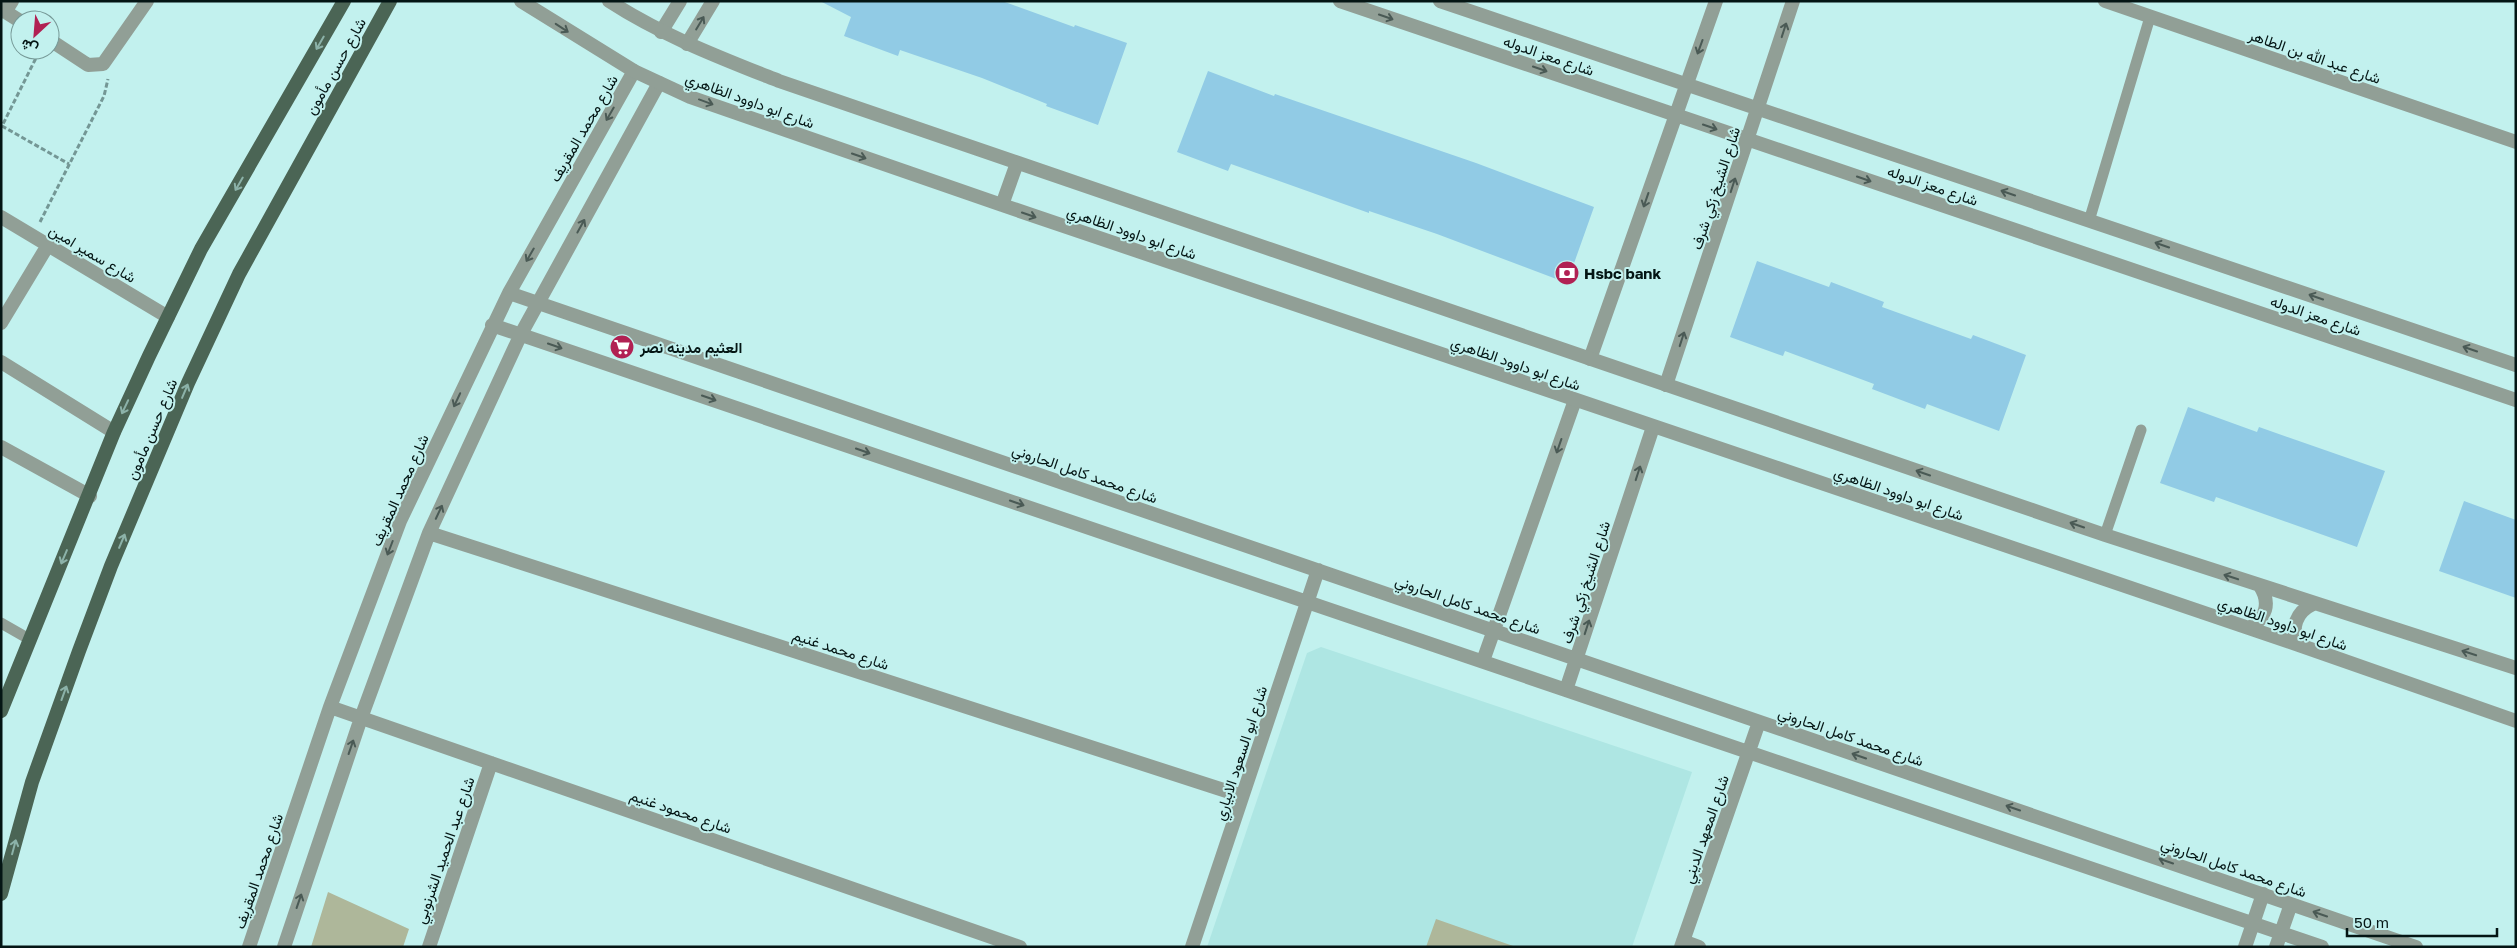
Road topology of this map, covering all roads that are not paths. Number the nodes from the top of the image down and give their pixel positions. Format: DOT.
graph roads {
  1 [pos="146,1"];
  2 [pos="344,1"];
  3 [pos="390,1"];
  4 [pos="610,1"];
  5 [pos="680,1"];
  6 [pos="713,1"];
  7 [pos="1340,1"];
  8 [pos="1440,1"];
  9 [pos="1716,1"];
  10 [pos="1793,1"];
  11 [pos="2105,1"];
  12 [pos="522,2"];
  13 [pos="2150,17"];
  14 [pos="661,32"];
  15 [pos="687,44"];
  16 [pos="60,47"];
  17 [pos="634,71"];
  18 [pos="659,83"];
  19 [pos="1687,85"];
  20 [pos="1758,109"];
  21 [pos="1676,115"];
  22 [pos="1748,140"];
  23 [pos="2516,142"];
  24 [pos="1017,163"];
  25 [pos="1002,205"];
  26 [pos="1,217"];
  27 [pos="2089,221"];
  28 [pos="48,246"];
  29 [pos="509,293"];
  30 [pos="540,303"];
  31 [pos="168,317"];
  32 [pos="1,323"];
  33 [pos="492,324"];
  34 [pos="520,334"];
  35 [pos="1590,359"];
  36 [pos="1,362"];
  37 [pos="2516,365"];
  38 [pos="1666,385"];
  39 [pos="1575,400"];
  40 [pos="2516,400"];
  41 [pos="1653,427"];
  42 [pos="2141,430"];
  43 [pos="114,432"];
  44 [pos="1,447"];
  45 [pos="90,496"];
  46 [pos="429,533"];
  47 [pos="2105,535"];
  48 [pos="1318,570"];
  49 [pos="2260,586"];
  50 [pos="1307,602"];
  51 [pos="2313,604"];
  52 [pos="1,623"];
  53 [pos="2249,628"];
  54 [pos="1494,631"];
  55 [pos="29,639"];
  56 [pos="2299,645"];
  57 [pos="1577,659"];
  58 [pos="1483,662"];
  59 [pos="2516,668"];
  60 [pos="1566,690"];
  61 [pos="330,707"];
  62 [pos="1,712"];
  63 [pos="361,718"];
  64 [pos="2516,721"];
  65 [pos="1759,722"];
  66 [pos="1749,752"];
  67 [pos="491,763"];
  68 [pos="1242,796"];
  69 [pos="1,894"];
  70 [pos="2263,894"];
  71 [pos="2291,904"];
  72 [pos="2253,923"];
  73 [pos="2281,933"];
  74 [pos="1682,944"];
  75 [pos="249,947"];
  76 [pos="284,947"];
  77 [pos="429,947"];
  78 [pos="1020,947"];
  79 [pos="1192,947"];
  80 [pos="1699,947"];
  81 [pos="2245,947"];
  82 [pos="2276,947"];
  83 [pos="2322,947"];
  84 [pos="2416,947"];
  1 -- 16 [label="street"];
  2 -- 31 [label="main road, شارع حسن مأمون, one-way"];
  69 -- 3 [label="main road, شارع حسن مأمون, one-way"];
  4 -- 14 [label="street, شارع ابو داوود الظاهري"];
  5 -- 14 [label="street"];
  15 -- 6 [label="street, one-way"];
  7 -- 21 [label="street, شارع معز الدوله, one-way"];
  8 -- 19 [label="street, شارع معز الدوله"];
  9 -- 19 [label="street, one-way"];
  20 -- 10 [label="street, شارع الشيخ زكي شرف, one-way"];
  11 -- 13 [label="street, شارع عبد الله بن الطاهر"];
  12 -- 17 [label="street, شارع ابو داوود الظاهري, one-way"];
  13 -- 23 [label="street, شارع عبد الله بن الطاهر"];
  13 -- 27 [label="lane"];
  14 -- 15 [label="street, شارع ابو داوود الظاهري"];
  15 -- 24 [label="street, شارع ابو داوود الظاهري"];
  17 -- 18 [label="street, شارع ابو داوود الظاهري"];
  17 -- 29 [label="street, شارع محمد المقريف, one-way"];
  18 -- 25 [label="street, شارع ابو داوود الظاهري, one-way"];
  30 -- 18 [label="street, one-way"];
  19 -- 20 [label="street, شارع معز الدوله"];
  19 -- 21 [label="street"];
  20 -- 22 [label="street, شارع الشيخ زكي شرف"];
  27 -- 20 [label="street, شارع معز الدوله, one-way"];
  21 -- 22 [label="street, شارع معز الدوله, one-way"];
  21 -- 35 [label="street, one-way"];
  38 -- 22 [label="street, شارع الشيخ زكي شرف, one-way"];
  22 -- 40 [label="street, شارع معز الدوله, one-way"];
  24 -- 25 [label="street"];
  24 -- 35 [label="street, شارع ابو داوود الظاهري"];
  25 -- 39 [label="street, شارع ابو داوود الظاهري, one-way"];
  26 -- 28 [label="street, شارع سمير امين"];
  37 -- 27 [label="street, شارع معز الدوله, one-way"];
  28 -- 31 [label="street, شارع سمير امين"];
  28 -- 32 [label="street"];
  29 -- 30 [label="street, شارع محمد كامل الحاروني"];
  29 -- 33 [label="street, شارع محمد المقريف"];
  30 -- 34 [label="street"];
  30 -- 48 [label="street, شارع محمد كامل الحاروني"];
  31 -- 43 [label="main road, شارع حسن مأمون, one-way"];
  33 -- 34 [label="street"];
  33 -- 61 [label="street, شارع محمد المقريف, one-way"];
  46 -- 34 [label="street, one-way"];
  34 -- 50 [label="street, one-way"];
  35 -- 38 [label="street, شارع ابو داوود الظاهري"];
  36 -- 43 [label="street"];
  47 -- 38 [label="street, شارع ابو داوود الظاهري, one-way"];
  39 -- 41 [label="street, شارع ابو داوود الظاهري"];
  39 -- 54 [label="street, one-way"];
  41 -- 53 [label="street, شارع ابو داوود الظاهري"];
  57 -- 41 [label="street, شارع الشيخ زكي شرف, one-way"];
  42 -- 47 [label="lane"];
  43 -- 45 [label="main road, شارع حسن مأمون"];
  44 -- 45 [label="street"];
  45 -- 55 [label="main road, شارع حسن مأمون, one-way"];
  46 -- 63 [label="street"];
  46 -- 68 [label="street, شارع محمد غنيم"];
  49 -- 47 [label="street, شارع ابو داوود الظاهري, one-way"];
  48 -- 50 [label="street, شارع ابو السعود الابياري"];
  48 -- 54 [label="street, شارع محمد كامل الحاروني"];
  49 -- 51 [label="street, شارع ابو داوود الظاهري"];
  49 -- 53 [label="street"];
  50 -- 58 [label="street"];
  50 -- 68 [label="street, شارع ابو السعود الابياري"];
  51 -- 56 [label="street"];
  59 -- 51 [label="street, شارع ابو داوود الظاهري, one-way"];
  52 -- 55 [label="lane"];
  53 -- 56 [label="street, شارع ابو داوود الظاهري"];
  54 -- 57 [label="street, شارع محمد كامل الحاروني"];
  54 -- 58 [label="street"];
  55 -- 62 [label="main road, شارع حسن مأمون"];
  56 -- 64 [label="street, شارع ابو داوود الظاهري"];
  57 -- 60 [label="street, شارع الشيخ زكي شرف"];
  57 -- 65 [label="street, شارع محمد كامل الحاروني"];
  58 -- 60 [label="street"];
  60 -- 66 [label="street"];
  61 -- 63 [label="street, شارع محمود غنيم"];
  61 -- 75 [label="street, شارع محمد المقريف"];
  63 -- 67 [label="street, شارع محمود غنيم"];
  76 -- 63 [label="street, one-way"];
  65 -- 66 [label="street, شارع المعهد الديني"];
  70 -- 65 [label="street, شارع محمد كامل الحاروني, one-way"];
  66 -- 72 [label="street"];
  66 -- 74 [label="street, شارع المعهد الديني"];
  67 -- 77 [label="street, شارع عبد الحميد الشرنوبي"];
  67 -- 78 [label="street, شارع محمود غنيم"];
  68 -- 79 [label="street, شارع ابو السعود الابياري"];
  70 -- 71 [label="street, شارع محمد كامل الحاروني"];
  70 -- 72 [label="street"];
  71 -- 73 [label="street"];
  84 -- 71 [label="street, شارع محمد كامل الحاروني, one-way"];
  72 -- 73 [label="street"];
  72 -- 81 [label="street"];
  73 -- 82 [label="street"];
  73 -- 83 [label="street"];
  74 -- 80 [label="street"];
}
